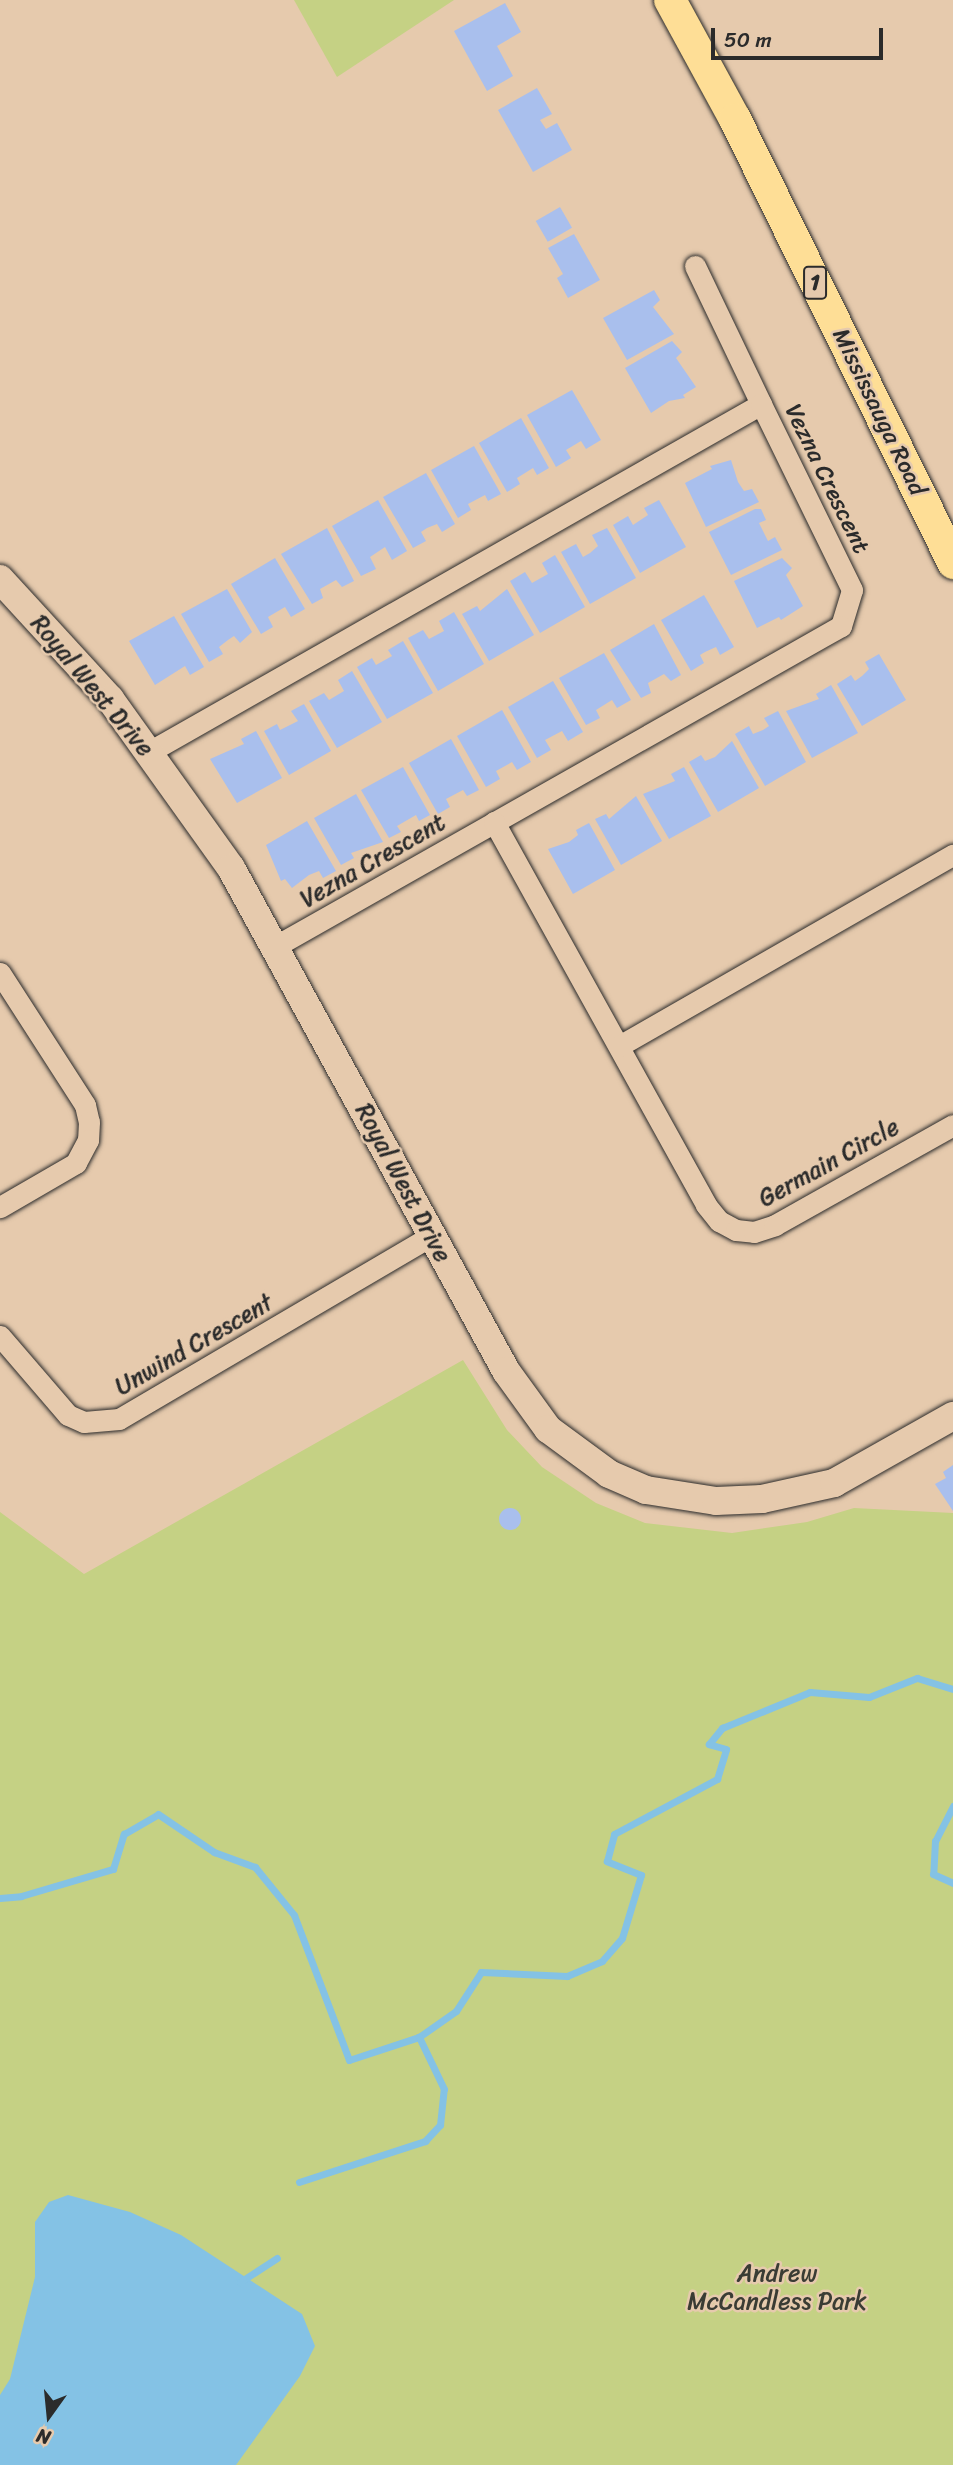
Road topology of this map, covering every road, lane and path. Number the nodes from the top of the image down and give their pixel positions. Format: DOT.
graph roads {
  1 [pos="670,0"];
  2 [pos="695,266"];
  3 [pos="761,404"];
  4 [pos="953,563"];
  5 [pos="0,579"];
  6 [pos="149,752"];
  7 [pos="495,822"];
  8 [pos="953,855"];
  9 [pos="274,947"];
  10 [pos="0,973"];
  11 [pos="619,1046"];
  12 [pos="953,1125"];
  13 [pos="0,1207"];
  14 [pos="431,1236"];
  15 [pos="0,1336"];
  16 [pos="953,1416"];
  1 -- 4 [label="main road, Mississauga Road / 1"];
  2 -- 3 [label="street"];
  3 -- 6 [label="street, Vezna Crescent"];
  3 -- 7 [label="street, Vezna Crescent"];
  5 -- 6 [label="street, Royal West Drive"];
  6 -- 9 [label="street, Royal West Drive"];
  7 -- 9 [label="street, Vezna Crescent"];
  7 -- 11 [label="street, Germain Circle"];
  8 -- 11 [label="street"];
  9 -- 14 [label="street, Royal West Drive"];
  10 -- 13 [label="street"];
  11 -- 12 [label="street, Germain Circle"];
  14 -- 15 [label="street, Unwind Crescent"];
  14 -- 16 [label="street, Royal West Drive"];
}
